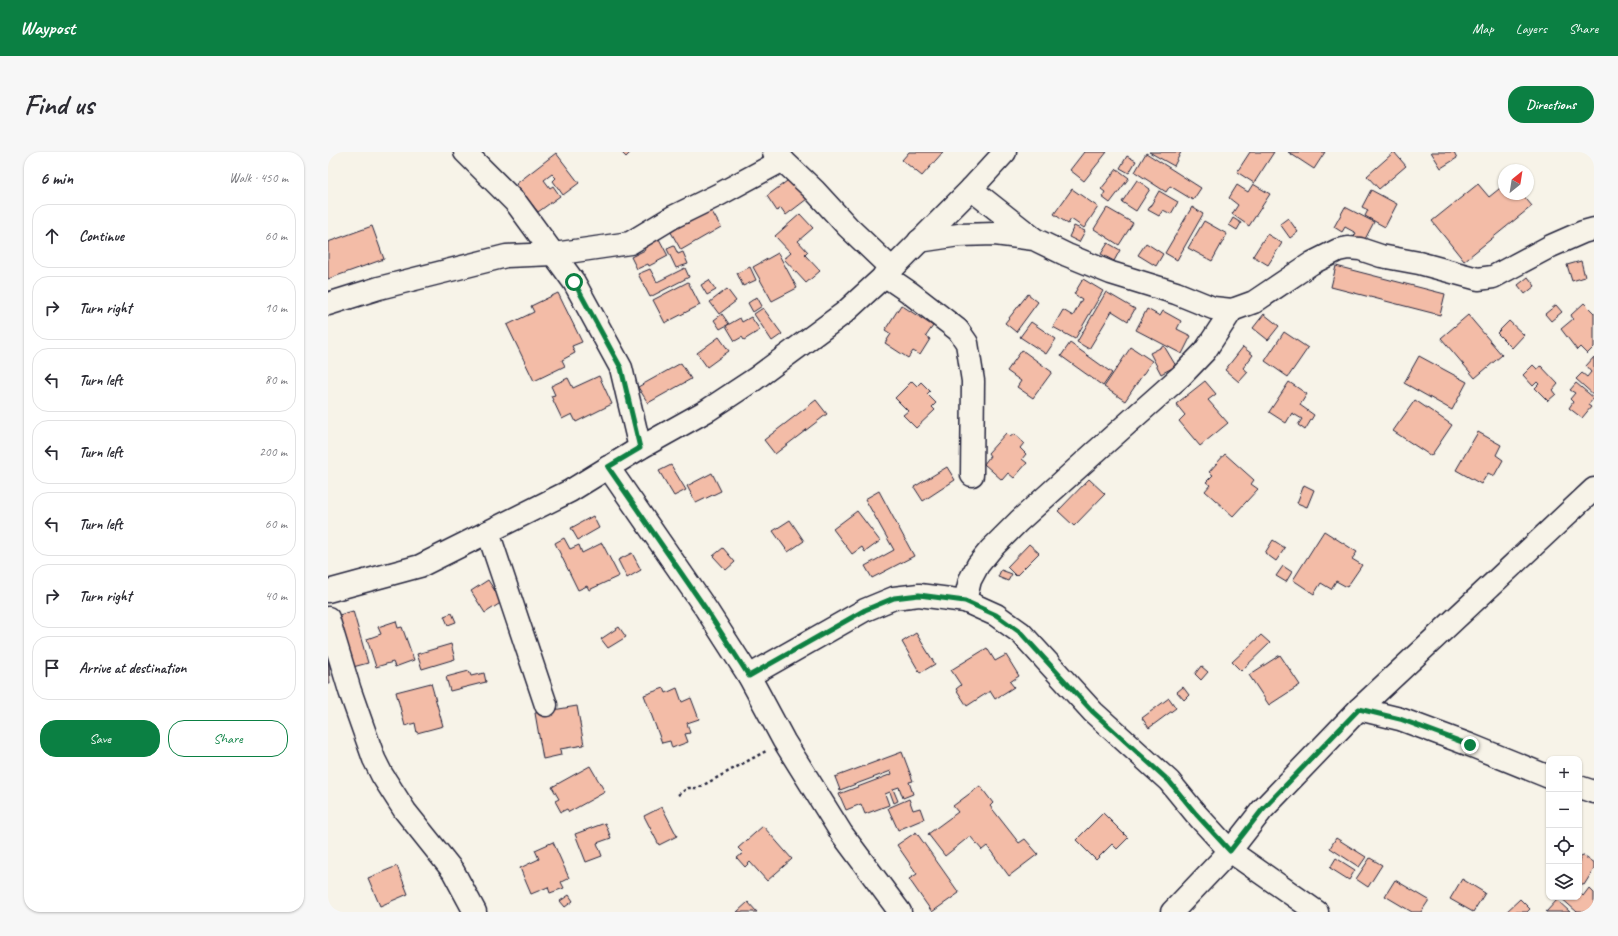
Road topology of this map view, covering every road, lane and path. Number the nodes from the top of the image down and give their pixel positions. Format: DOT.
graph roads {
  1 [pos="465,152"];
  2 [pos="780,155"];
  3 [pos="998,155"];
  4 [pos="971,189"];
  5 [pos="1594,229"];
  6 [pos="1034,239"];
  7 [pos="919,241"];
  8 [pos="554,254"];
  9 [pos="888,272"];
  10 [pos="328,304"];
  11 [pos="1232,310"];
  12 [pos="640,448"];
  13 [pos="608,467"];
  14 [pos="972,475"];
  15 [pos="1594,489"];
  16 [pos="488,532"];
  17 [pos="329,585"];
  18 [pos="965,601"];
  19 [pos="328,618"];
  20 [pos="749,676"];
  21 [pos="546,705"];
  22 [pos="1359,709"];
  23 [pos="784,741"];
  24 [pos="1546,776"];
  25 [pos="1582,788"];
  26 [pos="1594,792"];
  27 [pos="678,795"];
  28 [pos="1230,851"];
  29 [pos="475,912"];
  30 [pos="900,912"];
  31 [pos="1172,912"];
  32 [pos="1317,912"];
  1 -- 8 [label="street"];
  2 -- 8 [label="street"];
  2 -- 9 [label="street"];
  3 -- 4 [label="street"];
  4 -- 6 [label="street"];
  4 -- 7 [label="street"];
  5 -- 11 [label="street"];
  6 -- 7 [label="street"];
  6 -- 11 [label="street"];
  7 -- 9 [label="street"];
  8 -- 10 [label="street"];
  8 -- 12 [label="street"];
  9 -- 12 [label="street"];
  9 -- 14 [label="street"];
  11 -- 18 [label="street"];
  12 -- 13 [label="street"];
  13 -- 16 [label="street"];
  13 -- 20 [label="street"];
  15 -- 22 [label="street"];
  16 -- 17 [label="street"];
  16 -- 21 [label="street"];
  18 -- 20 [label="street"];
  18 -- 28 [label="street"];
  19 -- 29 [label="street"];
  20 -- 23 [label="street"];
  22 -- 24 [label="street"];
  22 -- 28 [label="street"];
  23 -- 27 [label="path"];
  23 -- 30 [label="street"];
  25 -- 26 [label="street"];
  28 -- 31 [label="street"];
  28 -- 32 [label="street"];
}
